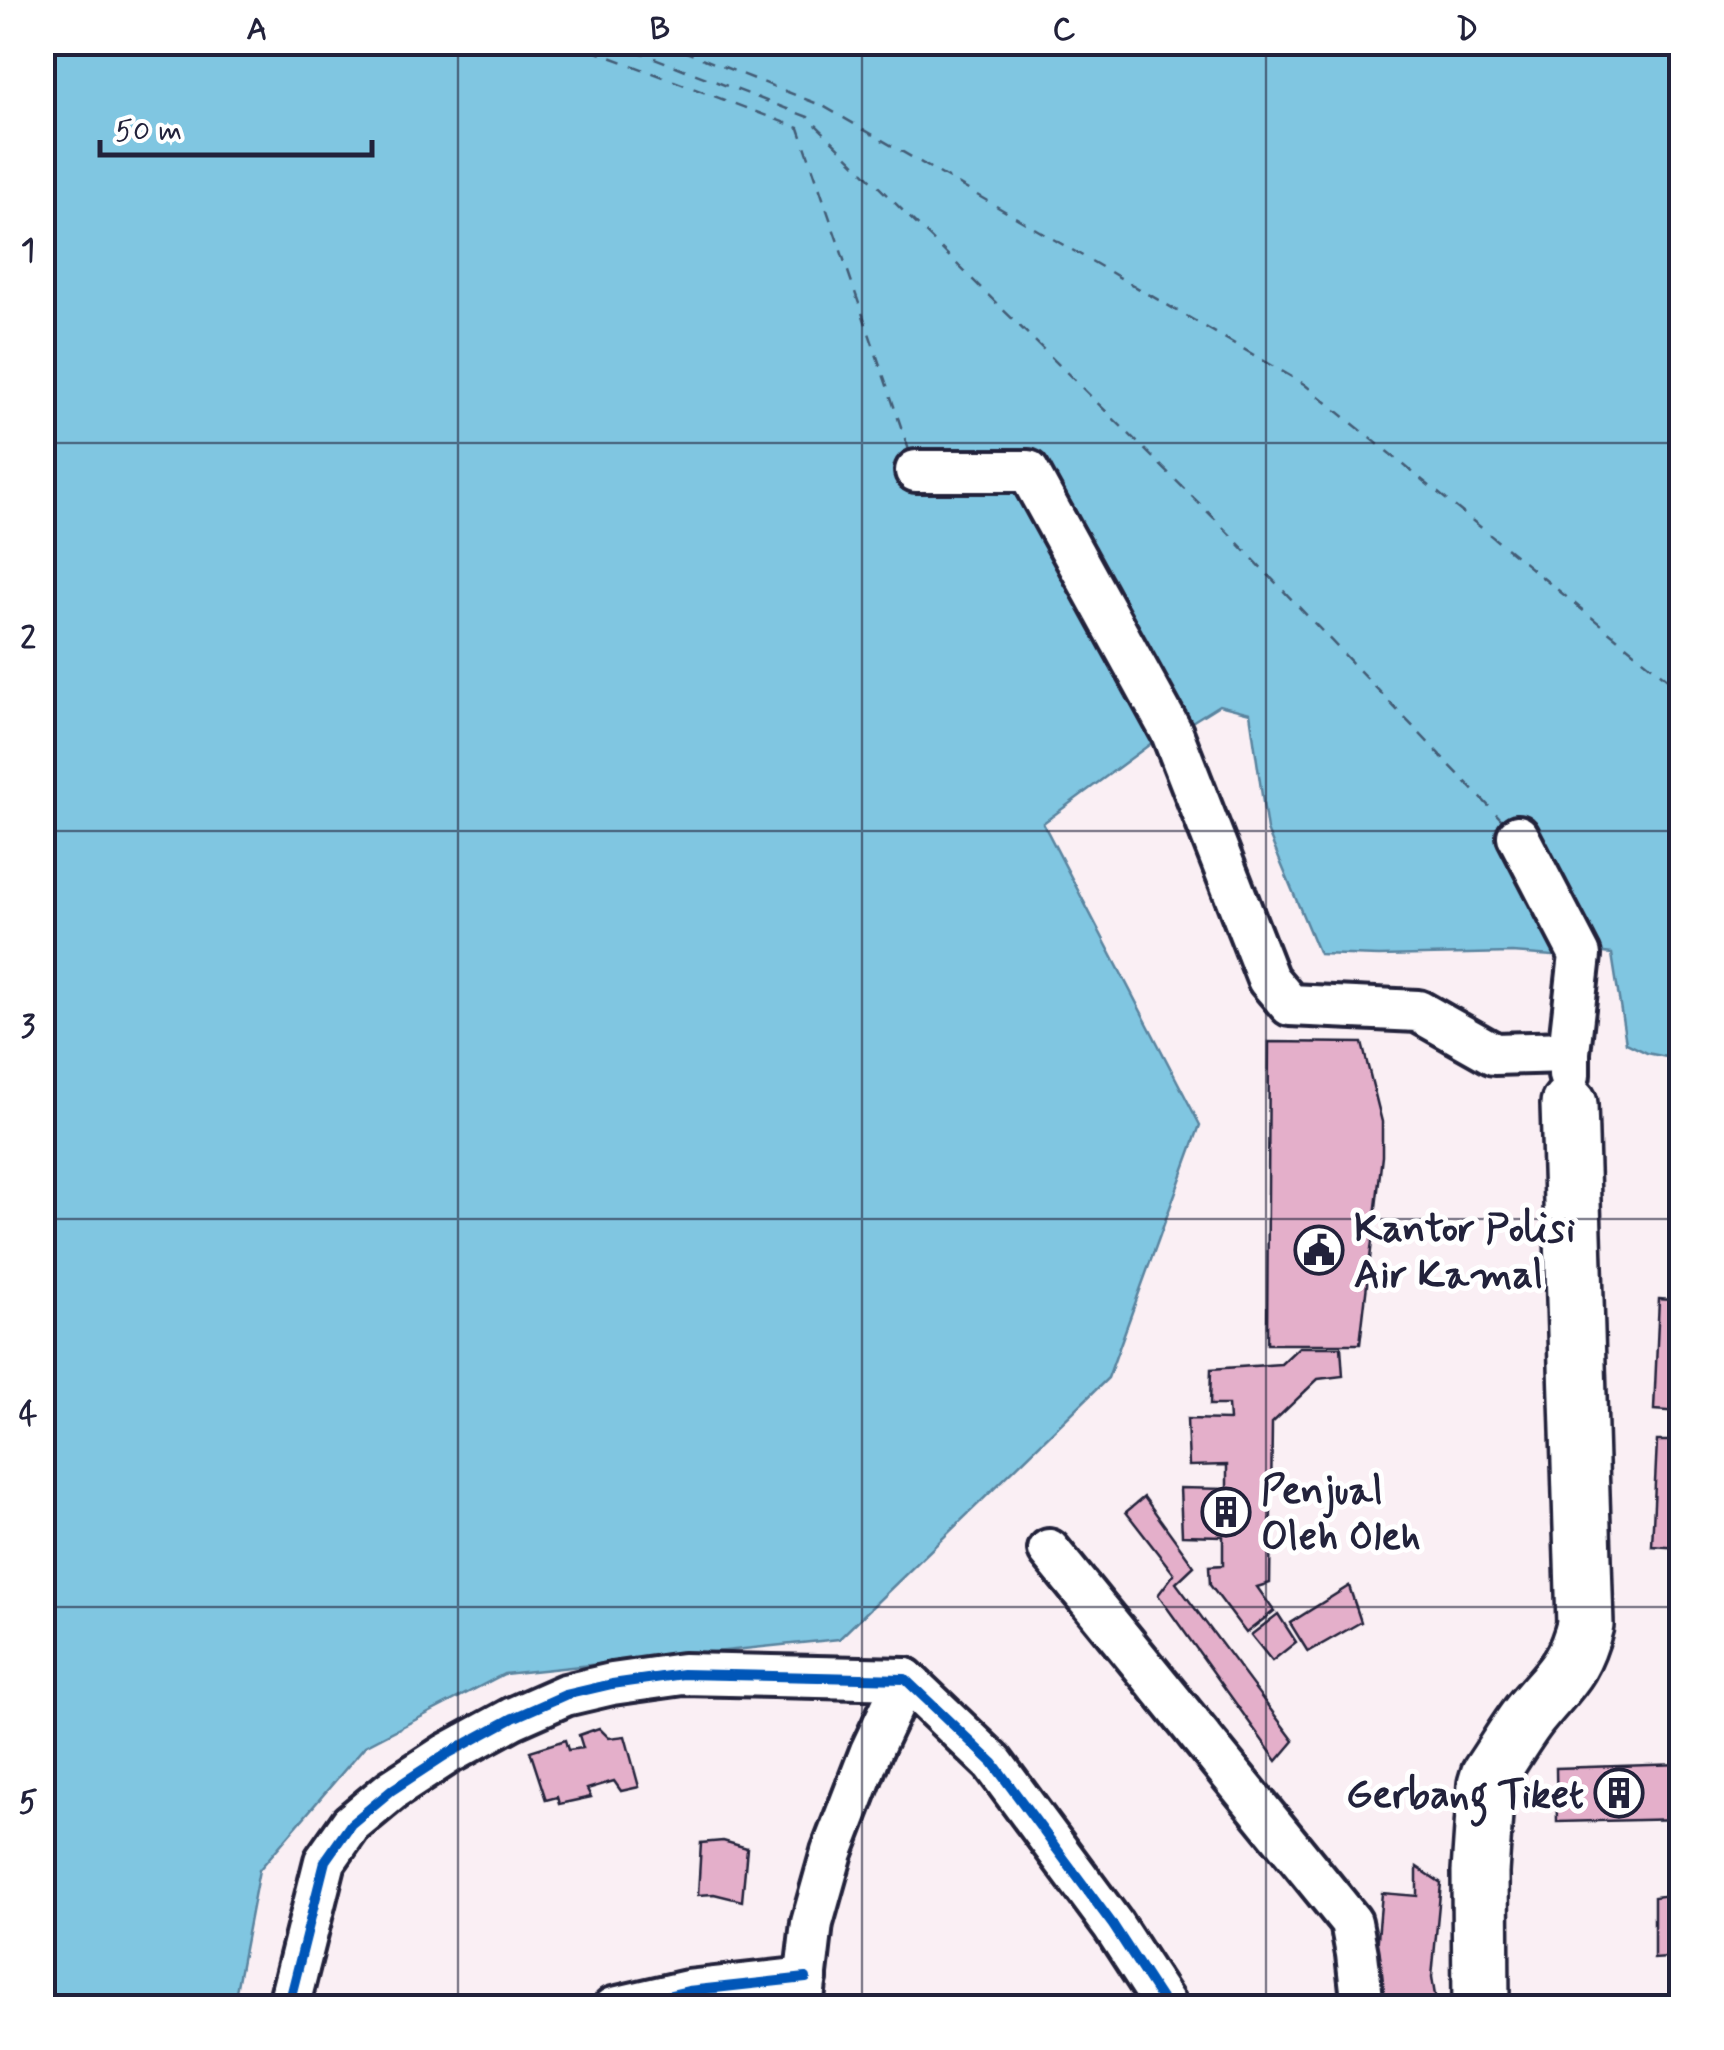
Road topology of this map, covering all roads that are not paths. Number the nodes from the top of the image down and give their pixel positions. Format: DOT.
graph roads {
  1 [pos="916,471"];
  2 [pos="1518,836"];
  3 [pos="1569,1078"];
  4 [pos="1049,1550"];
  5 [pos="905,1679"];
  6 [pos="804,1993"];
  7 [pos="288,2008"];
  8 [pos="614,2008"];
  9 [pos="1167,2008"];
  10 [pos="1363,2008"];
  11 [pos="1481,2008"];
  1 -- 3 [label="street"];
  2 -- 3 [label="street"];
  3 -- 11 [label="highway"];
  4 -- 10 [label="street"];
  5 -- 6 [label="street"];
  5 -- 7 [label="street"];
  5 -- 9 [label="street"];
  6 -- 8 [label="street"];
}
